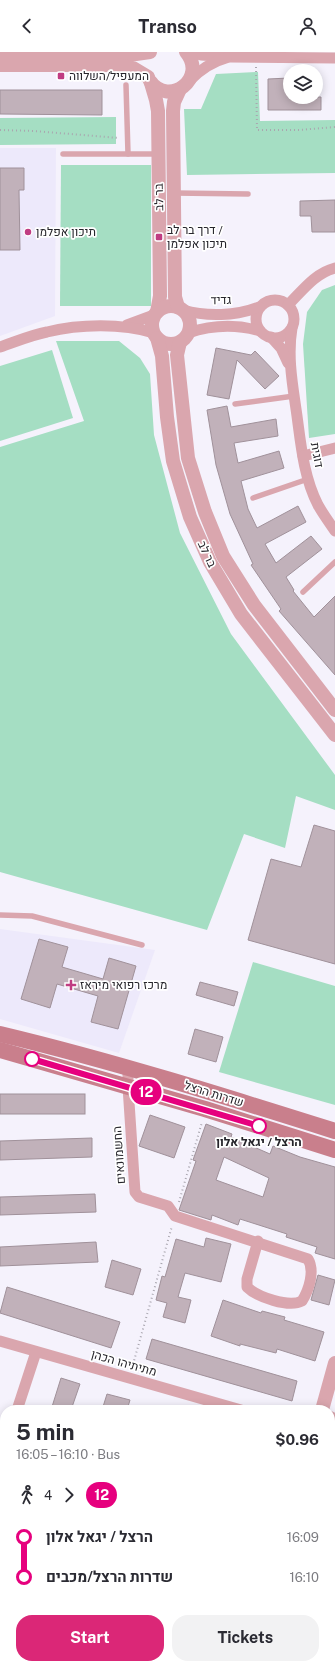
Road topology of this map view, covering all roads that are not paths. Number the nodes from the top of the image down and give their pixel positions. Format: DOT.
graph roads {
  1 [pos="150,52"];
  2 [pos="153,52"];
  3 [pos="187,52"];
  4 [pos="0,54"];
  5 [pos="260,55"];
  6 [pos="235,56"];
  7 [pos="334,56"];
  8 [pos="0,64"];
  9 [pos="149,80"];
  10 [pos="126,85"];
  11 [pos="185,85"];
  12 [pos="63,154"];
  13 [pos="128,154"];
  14 [pos="158,154"];
  15 [pos="174,193"];
  16 [pos="248,194"];
  17 [pos="335,268"];
  18 [pos="288,305"];
  19 [pos="259,307"];
  20 [pos="180,308"];
  21 [pos="156,313"];
  22 [pos="120,326"];
  23 [pos="292,328"];
  24 [pos="260,331"];
  25 [pos="155,336"];
  26 [pos="184,337"];
  27 [pos="271,337"];
  28 [pos="0,347"];
  29 [pos="292,378"];
  30 [pos="294,396"];
  31 [pos="235,404"];
  32 [pos="335,448"];
  33 [pos="303,456"];
  34 [pos="308,479"];
  35 [pos="253,498"];
  36 [pos="335,531"];
  37 [pos="335,562"];
  38 [pos="302,592"];
  39 [pos="335,710"];
  40 [pos="335,735"];
  41 [pos="0,915"];
  42 [pos="142,945"];
  43 [pos="0,1034"];
  44 [pos="0,1050"];
  45 [pos="128,1069"];
  46 [pos="128,1087"];
  47 [pos="335,1131"];
  48 [pos="335,1150"];
  49 [pos="258,1242"];
  50 [pos="0,1341"];
  51 [pos="36,1352"];
  52 [pos="335,1363"];
  53 [pos="19,1405"];
  54 [pos="223,1405"];
  55 [pos="323,1405"];
  56 [pos="335,1415"];
  57 [pos="335,1421"];
  1 -- 4 [label="street"];
  2 -- 9 [label="street, בר לב"];
  3 -- 6 [label="street"];
  3 -- 11 [label="street, בר לב"];
  5 -- 6 [label="street"];
  5 -- 7 [label="street"];
  6 -- 11 [label="street"];
  8 -- 9 [label="street"];
  9 -- 11 [label="street"];
  9 -- 14 [label="street, בר לב"];
  10 -- 13 [label="lane"];
  11 -- 15 [label="street, בר לב"];
  12 -- 13 [label="lane"];
  13 -- 14 [label="lane"];
  14 -- 21 [label="street, בר לב"];
  15 -- 16 [label="lane"];
  15 -- 20 [label="street, בר לב"];
  17 -- 18 [label="street"];
  18 -- 19 [label="street"];
  18 -- 23 [label="street"];
  19 -- 20 [label="street, גדיד"];
  19 -- 24 [label="street"];
  20 -- 21 [label="street"];
  20 -- 26 [label="street"];
  21 -- 22 [label="street"];
  21 -- 25 [label="street"];
  22 -- 25 [label="street"];
  22 -- 28 [label="street"];
  23 -- 27 [label="street"];
  23 -- 29 [label="street, דוגית"];
  24 -- 26 [label="street"];
  24 -- 27 [label="street"];
  25 -- 26 [label="street"];
  25 -- 40 [label="street, בר לב"];
  26 -- 39 [label="street, בר לב"];
  27 -- 29 [label="street, דוגית"];
  29 -- 30 [label="street, דוגית"];
  30 -- 31 [label="lane"];
  30 -- 33 [label="street, דוגית"];
  32 -- 33 [label="street"];
  33 -- 34 [label="street, דוגית"];
  34 -- 35 [label="lane"];
  34 -- 36 [label="street, דוגית"];
  37 -- 38 [label="lane"];
  41 -- 42 [label="lane"];
  43 -- 45 [label="main road, שדרות הרצל"];
  44 -- 46 [label="main road, שדרות הרצל"];
  45 -- 46 [label="street, החשמונאים"];
  45 -- 47 [label="main road, שדרות הרצל"];
  46 -- 48 [label="main road, שדרות הרצל"];
  46 -- 49 [label="street, החשמונאים"];
  49 -- 49 [label="street"];
  50 -- 51 [label="street, מתיתיהו הכהן"];
  51 -- 53 [label="street"];
  51 -- 54 [label="street, מתיתיהו הכהן"];
  52 -- 55 [label="street"];
  56 -- 57 [label="street"];
}
